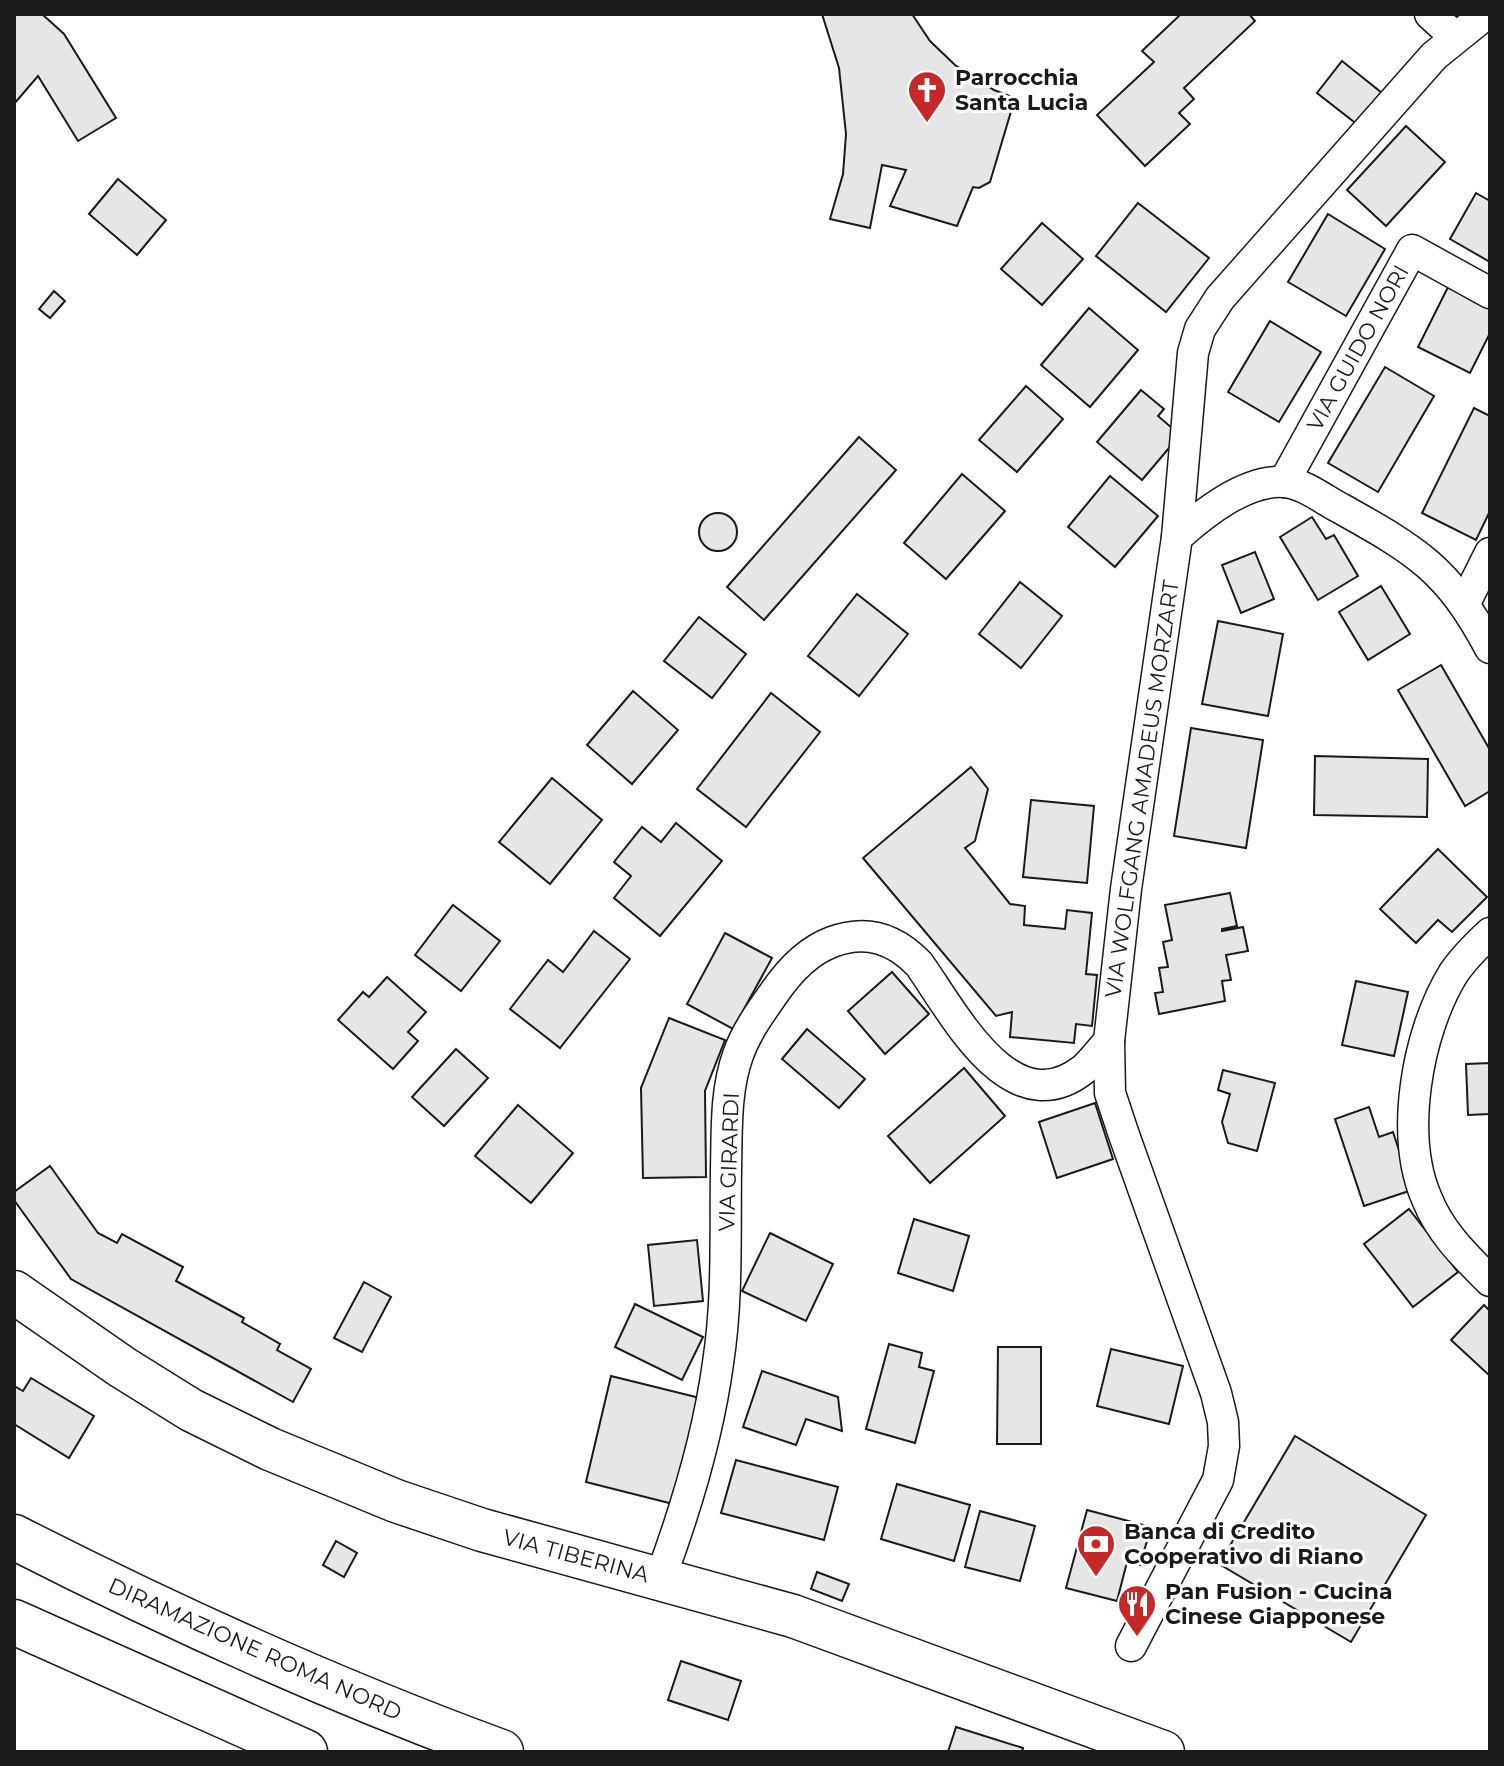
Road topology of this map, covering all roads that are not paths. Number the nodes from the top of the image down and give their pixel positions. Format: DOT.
graph roads {
  1 [pos="1430,14"];
  2 [pos="1486,14"];
  3 [pos="1455,37"];
  4 [pos="1490,293"];
  5 [pos="1284,482"];
  6 [pos="1177,537"];
  7 [pos="1490,553"];
  8 [pos="1477,604"];
  9 [pos="1490,648"];
  10 [pos="1490,933"];
  11 [pos="1109,1041"];
  12 [pos="1490,1281"];
  13 [pos="16,1294"];
  14 [pos="14,1537"];
  15 [pos="660,1579"];
  16 [pos="14,1622"];
  17 [pos="1131,1646"];
  18 [pos="305,1752"];
  19 [pos="501,1752"];
  20 [pos="1163,1752"];
  1 -- 3 [label="street"];
  2 -- 3 [label="street, VIA WOLFGANG AMADEUS MORZART"];
  3 -- 6 [label="street, VIA WOLFGANG AMADEUS MORZART"];
  4 -- 5 [label="street, VIA GUIDO NORI"];
  5 -- 6 [label="street"];
  5 -- 8 [label="street"];
  6 -- 11 [label="street, VIA WOLFGANG AMADEUS MORZART"];
  7 -- 8 [label="street"];
  8 -- 9 [label="street"];
  10 -- 12 [label="street"];
  11 -- 15 [label="street, VIA GIRARDI"];
  11 -- 17 [label="street, VIA WOLFGANG AMADEUS MORZART"];
  13 -- 15 [label="main road, VIA TIBERINA"];
  14 -- 19 [label="highway, DIRAMAZIONE ROMA NORD"];
  15 -- 20 [label="main road, VIA TIBERINA"];
  16 -- 18 [label="highway"];
}
